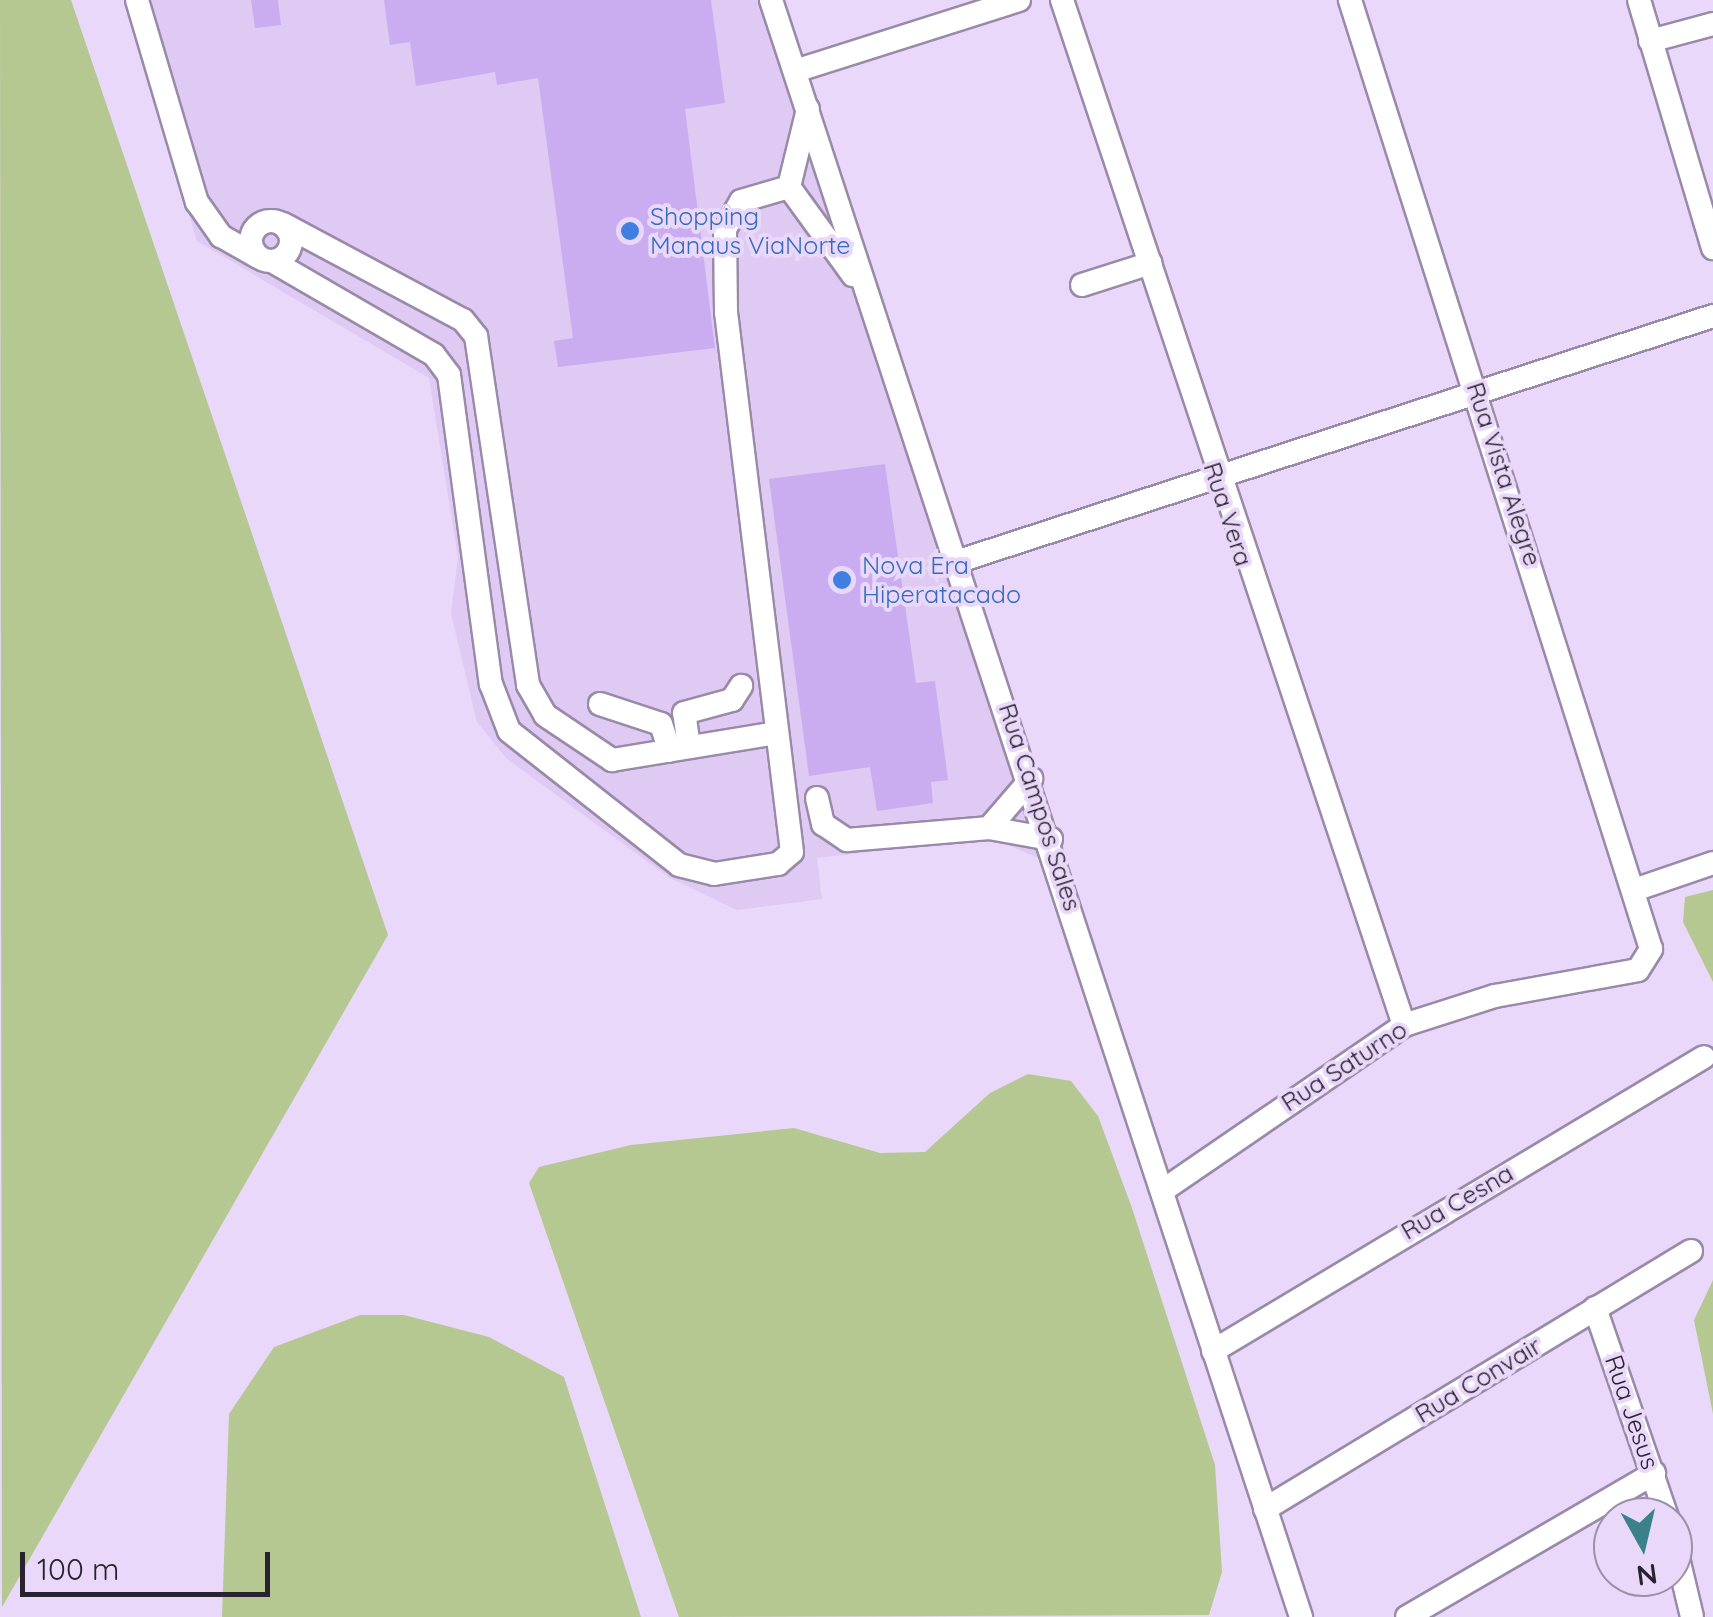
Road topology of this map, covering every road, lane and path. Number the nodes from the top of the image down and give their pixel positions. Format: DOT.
graph roads {
  1 [pos="771,0"];
  2 [pos="1019,0"];
  3 [pos="1062,0"];
  4 [pos="1350,0"];
  5 [pos="1638,0"];
  6 [pos="145,2"];
  7 [pos="1713,24"];
  8 [pos="1650,41"];
  9 [pos="795,72"];
  10 [pos="808,109"];
  11 [pos="789,187"];
  12 [pos="283,224"];
  13 [pos="216,226"];
  14 [pos="257,226"];
  15 [pos="1713,248"];
  16 [pos="265,259"];
  17 [pos="1151,263"];
  18 [pos="1082,285"];
  19 [pos="865,286"];
  20 [pos="1713,316"];
  21 [pos="482,358"];
  22 [pos="442,364"];
  23 [pos="1478,394"];
  24 [pos="1216,478"];
  25 [pos="959,561"];
  26 [pos="741,686"];
  27 [pos="600,704"];
  28 [pos="776,733"];
  29 [pos="680,749"];
  30 [pos="1032,779"];
  31 [pos="817,798"];
  32 [pos="988,828"];
  33 [pos="1051,839"];
  34 [pos="1713,863"];
  35 [pos="1634,890"];
  36 [pos="1651,949"];
  37 [pos="1404,1025"];
  38 [pos="1704,1057"];
  39 [pos="1162,1191"];
  40 [pos="1691,1251"];
  41 [pos="1596,1308"];
  42 [pos="1214,1350"];
  43 [pos="1654,1473"];
  44 [pos="1661,1497"];
  45 [pos="1265,1509"];
  46 [pos="1301,1617"];
  47 [pos="1407,1617"];
  1 -- 9 [label="street, Rua Campos Sales"];
  2 -- 9 [label="street"];
  3 -- 17 [label="street, Rua Vera"];
  4 -- 23 [label="street, Rua Vista Alegre"];
  5 -- 8 [label="street"];
  6 -- 13 [label="street"];
  7 -- 8 [label="street"];
  8 -- 15 [label="street"];
  9 -- 10 [label="street, Rua Campos Sales"];
  10 -- 11 [label="street"];
  10 -- 19 [label="street, Rua Campos Sales"];
  11 -- 19 [label="street"];
  11 -- 28 [label="street"];
  12 -- 14 [label="street"];
  12 -- 16 [label="street"];
  12 -- 21 [label="street"];
  13 -- 14 [label="street"];
  13 -- 16 [label="street"];
  14 -- 16 [label="street"];
  16 -- 22 [label="street"];
  17 -- 18 [label="street"];
  17 -- 24 [label="street, Rua Vera"];
  19 -- 25 [label="street, Rua Campos Sales"];
  20 -- 23 [label="street"];
  21 -- 22 [label="street"];
  21 -- 29 [label="street"];
  22 -- 28 [label="street"];
  23 -- 24 [label="street"];
  23 -- 35 [label="street, Rua Vista Alegre"];
  24 -- 25 [label="street"];
  24 -- 37 [label="street, Rua Vera"];
  25 -- 30 [label="street, Rua Campos Sales"];
  26 -- 29 [label="street"];
  27 -- 29 [label="street"];
  28 -- 29 [label="street"];
  30 -- 32 [label="street"];
  30 -- 33 [label="street, Rua Campos Sales"];
  31 -- 32 [label="street"];
  32 -- 33 [label="street"];
  33 -- 39 [label="street, Rua Campos Sales"];
  34 -- 35 [label="street"];
  35 -- 36 [label="street, Rua Vista Alegre"];
  36 -- 37 [label="street, Rua Saturno"];
  37 -- 39 [label="street, Rua Saturno"];
  38 -- 42 [label="street, Rua Cesna"];
  39 -- 42 [label="street, Rua Campos Sales"];
  40 -- 41 [label="street, Rua Convair"];
  41 -- 43 [label="street, Rua Jesus"];
  41 -- 45 [label="street, Rua Convair"];
  42 -- 45 [label="street, Rua Campos Sales"];
  43 -- 44 [label="street, Rua Jesus"];
  43 -- 47 [label="street"];
  45 -- 46 [label="street, Rua Campos Sales"];
}
